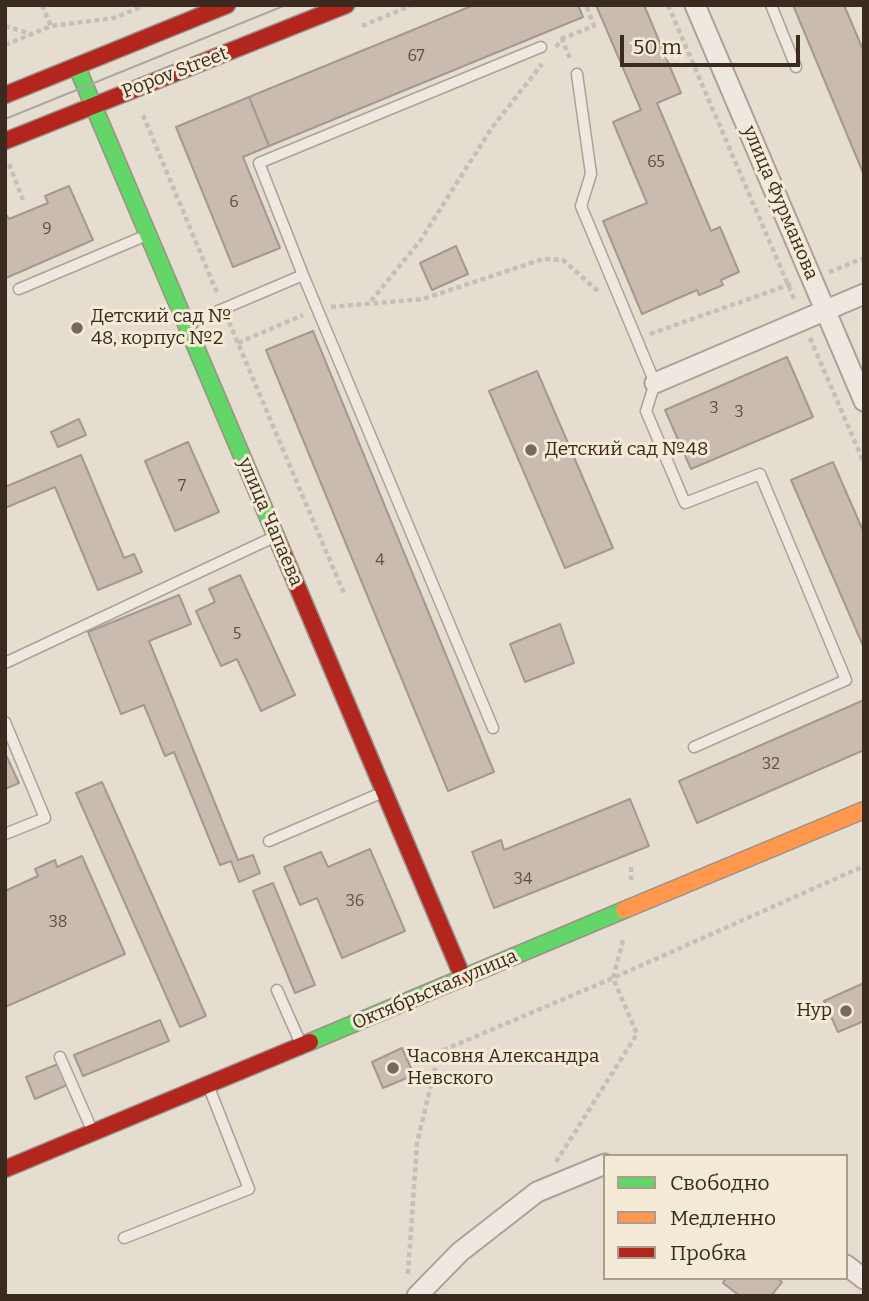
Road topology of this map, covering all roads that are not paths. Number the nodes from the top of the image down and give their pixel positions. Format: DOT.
graph roads {
  1 [pos="227,5"];
  2 [pos="346,5"];
  3 [pos="695,5"];
  4 [pos="771,5"];
  5 [pos="541,47"];
  6 [pos="76,66"];
  7 [pos="796,67"];
  8 [pos="577,74"];
  9 [pos="5,96"];
  10 [pos="93,105"];
  11 [pos="5,141"];
  12 [pos="148,235"];
  13 [pos="303,275"];
  14 [pos="19,289"];
  15 [pos="864,294"];
  16 [pos="825,310"];
  17 [pos="186,325"];
  18 [pos="655,383"];
  19 [pos="864,401"];
  20 [pos="276,537"];
  21 [pos="5,663"];
  22 [pos="5,722"];
  23 [pos="493,728"];
  24 [pos="694,747"];
  25 [pos="384,792"];
  26 [pos="864,810"];
  27 [pos="5,834"];
  28 [pos="269,841"];
  29 [pos="463,978"];
  30 [pos="277,990"];
  31 [pos="302,1045"];
  32 [pos="60,1057"];
  33 [pos="208,1084"];
  34 [pos="93,1132"];
  35 [pos="603,1165"];
  36 [pos="5,1169"];
  37 [pos="124,1238"];
  38 [pos="848,1267"];
  39 [pos="864,1279"];
  40 [pos="412,1289"];
  1 -- 6 [label="street"];
  2 -- 10 [label="street, Popov Street"];
  3 -- 16 [label="street, улица Фурманова"];
  4 -- 7 [label="lane"];
  5 -- 13 [label="lane"];
  6 -- 9 [label="street"];
  6 -- 10 [label="street, улица Чапаева"];
  8 -- 18 [label="lane"];
  10 -- 11 [label="street, Popov Street"];
  10 -- 12 [label="street, улица Чапаева"];
  12 -- 14 [label="lane"];
  12 -- 17 [label="street, улица Чапаева"];
  13 -- 17 [label="lane"];
  13 -- 23 [label="lane"];
  15 -- 16 [label="street"];
  16 -- 18 [label="street"];
  16 -- 19 [label="street, улица Фурманова"];
  17 -- 20 [label="street, улица Чапаева"];
  18 -- 24 [label="lane"];
  20 -- 21 [label="lane"];
  20 -- 25 [label="street, улица Чапаева"];
  22 -- 27 [label="lane"];
  25 -- 28 [label="lane"];
  25 -- 29 [label="street, улица Чапаева"];
  26 -- 29 [label="street, Октябрьская улица"];
  29 -- 31 [label="street, Октябрьская улица"];
  30 -- 31 [label="lane"];
  31 -- 33 [label="street, Октябрьская улица"];
  32 -- 34 [label="lane"];
  33 -- 34 [label="street, Октябрьская улица"];
  33 -- 37 [label="lane"];
  34 -- 36 [label="street, Октябрьская улица"];
  35 -- 40 [label="street"];
  38 -- 39 [label="street"];
}
